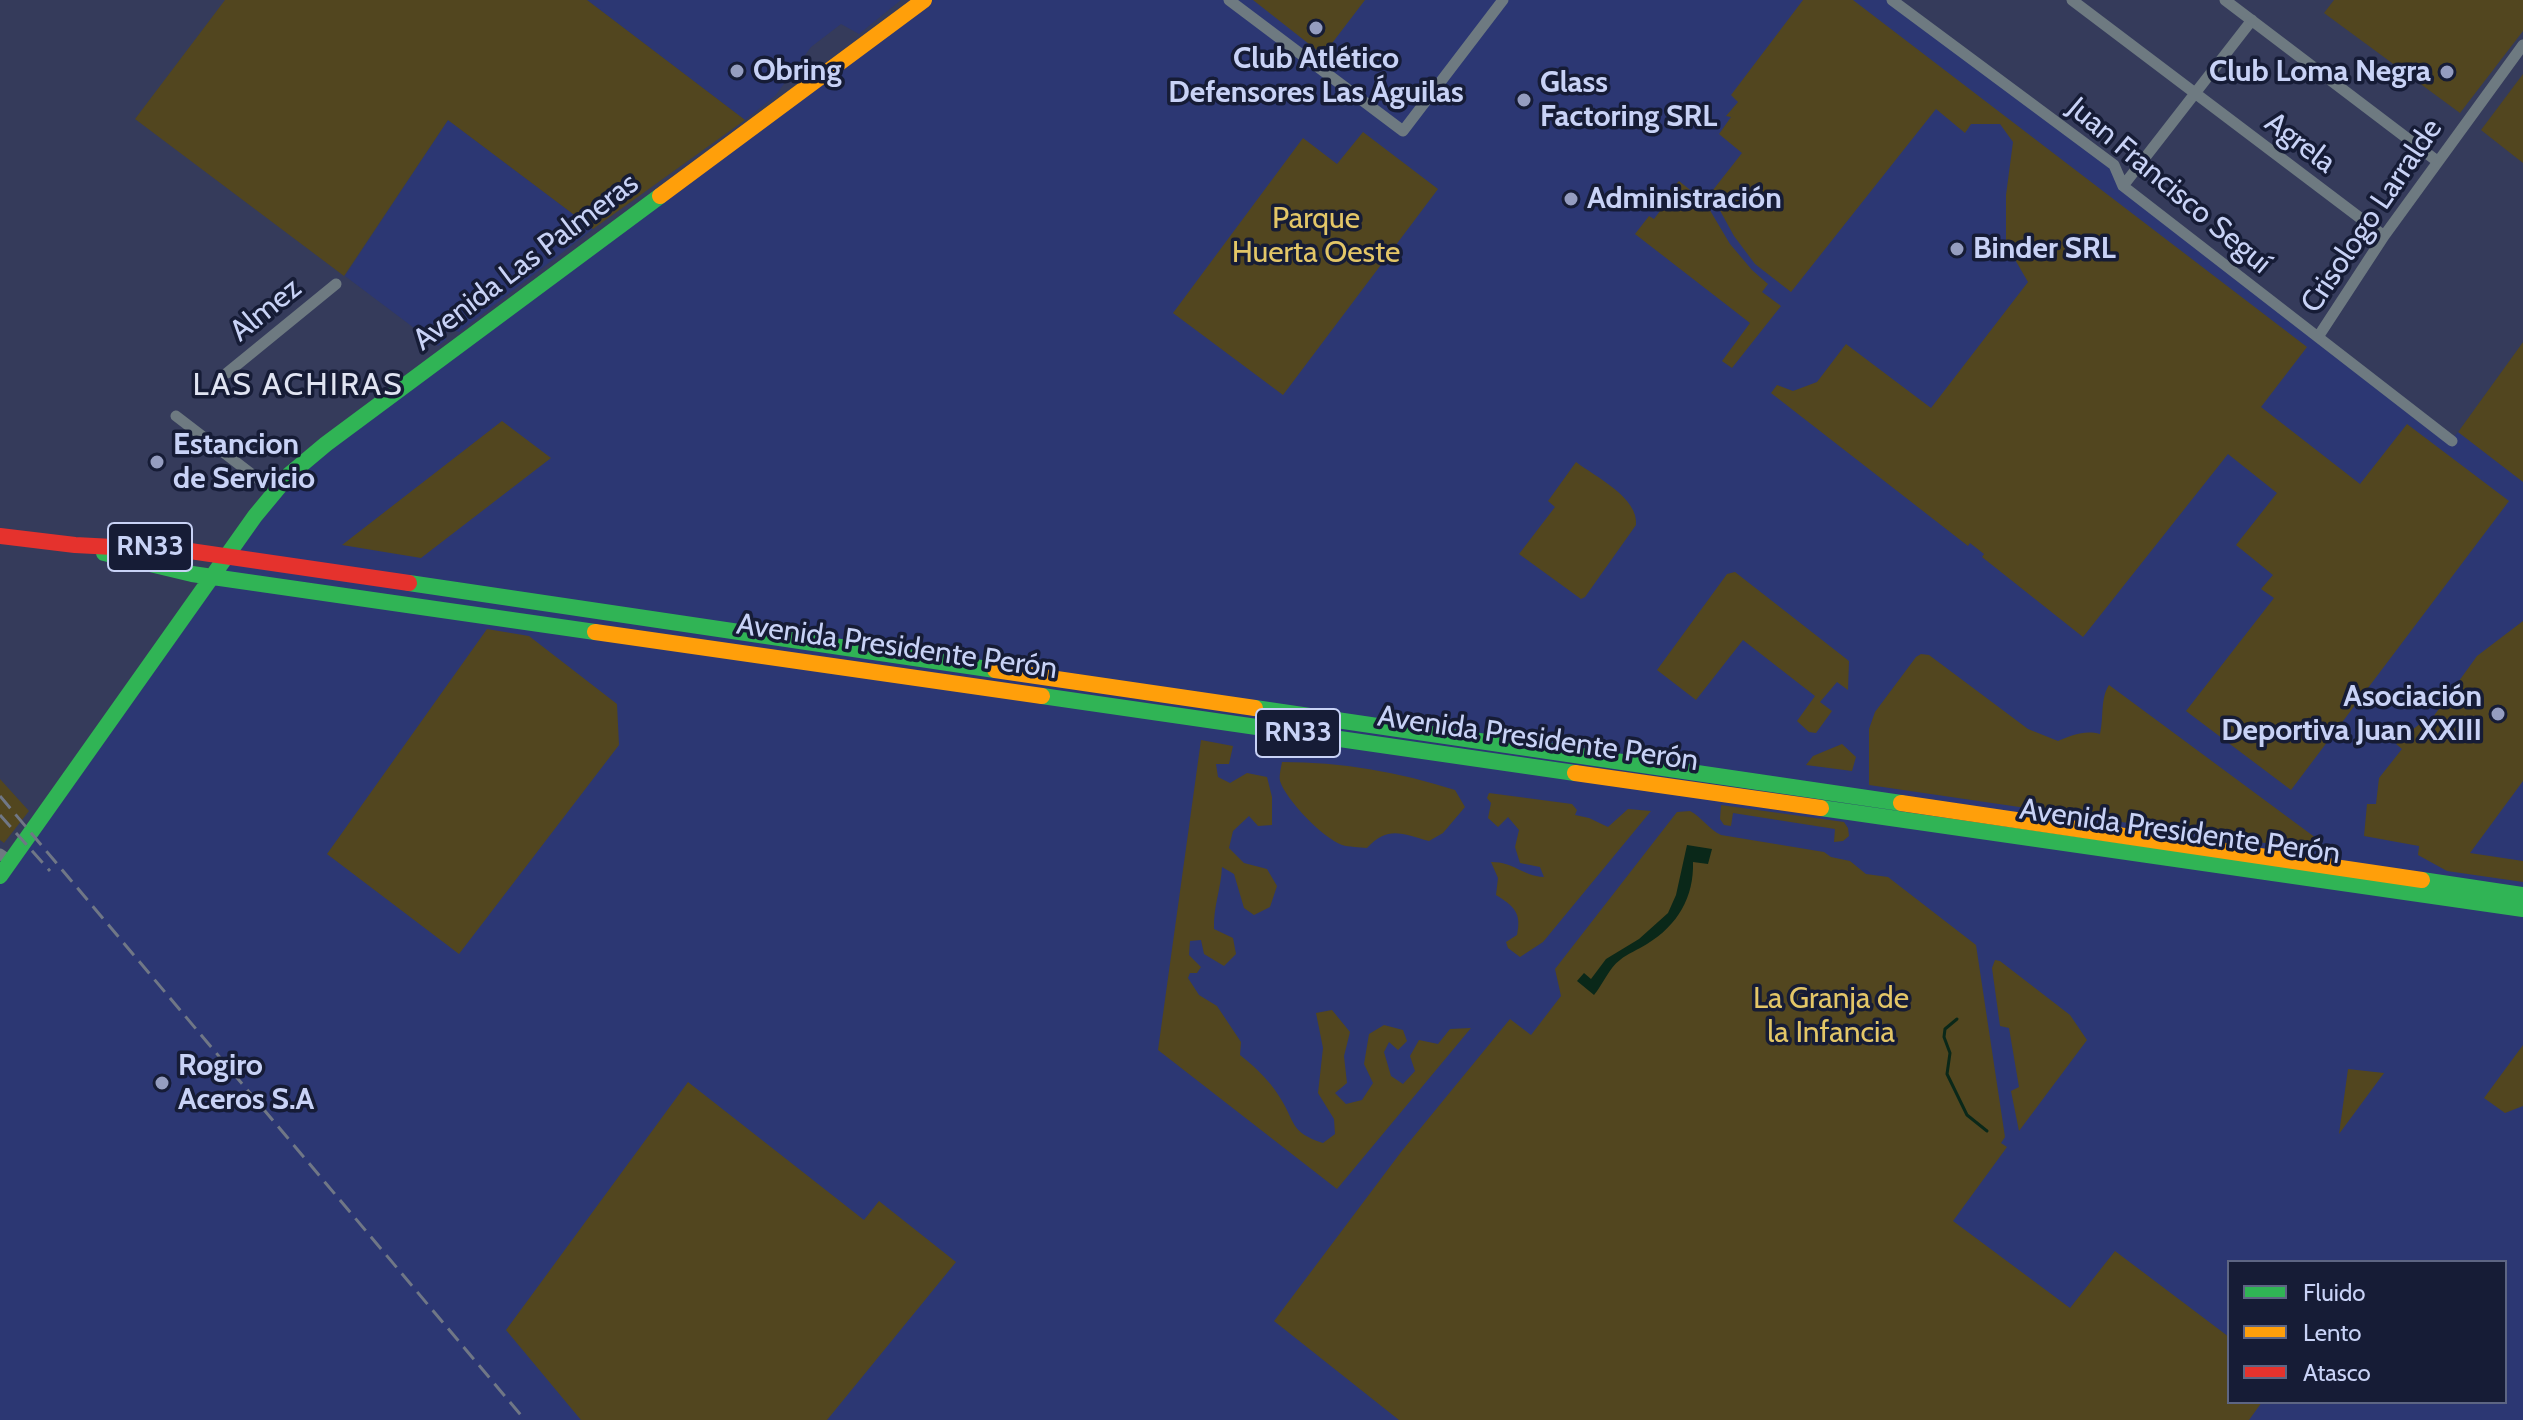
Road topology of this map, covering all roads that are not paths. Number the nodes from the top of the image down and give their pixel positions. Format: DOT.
graph roads {
  1 [pos="924,0"];
  2 [pos="1229,0"];
  3 [pos="1503,0"];
  4 [pos="1892,0"];
  5 [pos="2072,0"];
  6 [pos="2225,0"];
  7 [pos="2252,20"];
  8 [pos="2523,45"];
  9 [pos="2195,93"];
  10 [pos="2437,161"];
  11 [pos="2123,186"];
  12 [pos="2384,236"];
  13 [pos="336,284"];
  14 [pos="2318,337"];
  15 [pos="227,373"];
  16 [pos="176,416"];
  17 [pos="2452,441"];
  18 [pos="275,492"];
  19 [pos="0,536"];
  20 [pos="75,545"];
  21 [pos="226,557"];
  22 [pos="213,577"];
  23 [pos="3,864"];
  24 [pos="2523,895"];
  25 [pos="2523,909"];
  1 -- 18 [label="main road, Avenida Las Palmeras"];
  2 -- 3 [label="street"];
  4 -- 11 [label="street, Juan Francisco Seguí"];
  5 -- 9 [label="street, Agrela"];
  6 -- 7 [label="street"];
  7 -- 9 [label="street"];
  7 -- 10 [label="street"];
  8 -- 10 [label="street, Crisologo Larralde"];
  9 -- 11 [label="street"];
  9 -- 12 [label="street, Agrela"];
  10 -- 12 [label="street, Crisologo Larralde"];
  11 -- 14 [label="street, Juan Francisco Seguí"];
  12 -- 14 [label="street, Crisologo Larralde"];
  13 -- 15 [label="street, Almez"];
  14 -- 17 [label="street, Juan Francisco Seguí"];
  16 -- 18 [label="street"];
  18 -- 21 [label="main road, Avenida Las Palmeras"];
  19 -- 20 [label="main road, RN33"];
  20 -- 21 [label="main road, RN33"];
  20 -- 22 [label="main road, RN33"];
  21 -- 22 [label="main road, Avenida Las Palmeras"];
  21 -- 24 [label="main road, Avenida Presidente Perón / RN33"];
  22 -- 23 [label="main road, Avenida Las Palmeras"];
  22 -- 25 [label="main road, Avenida Presidente Perón / RN33"];
}
